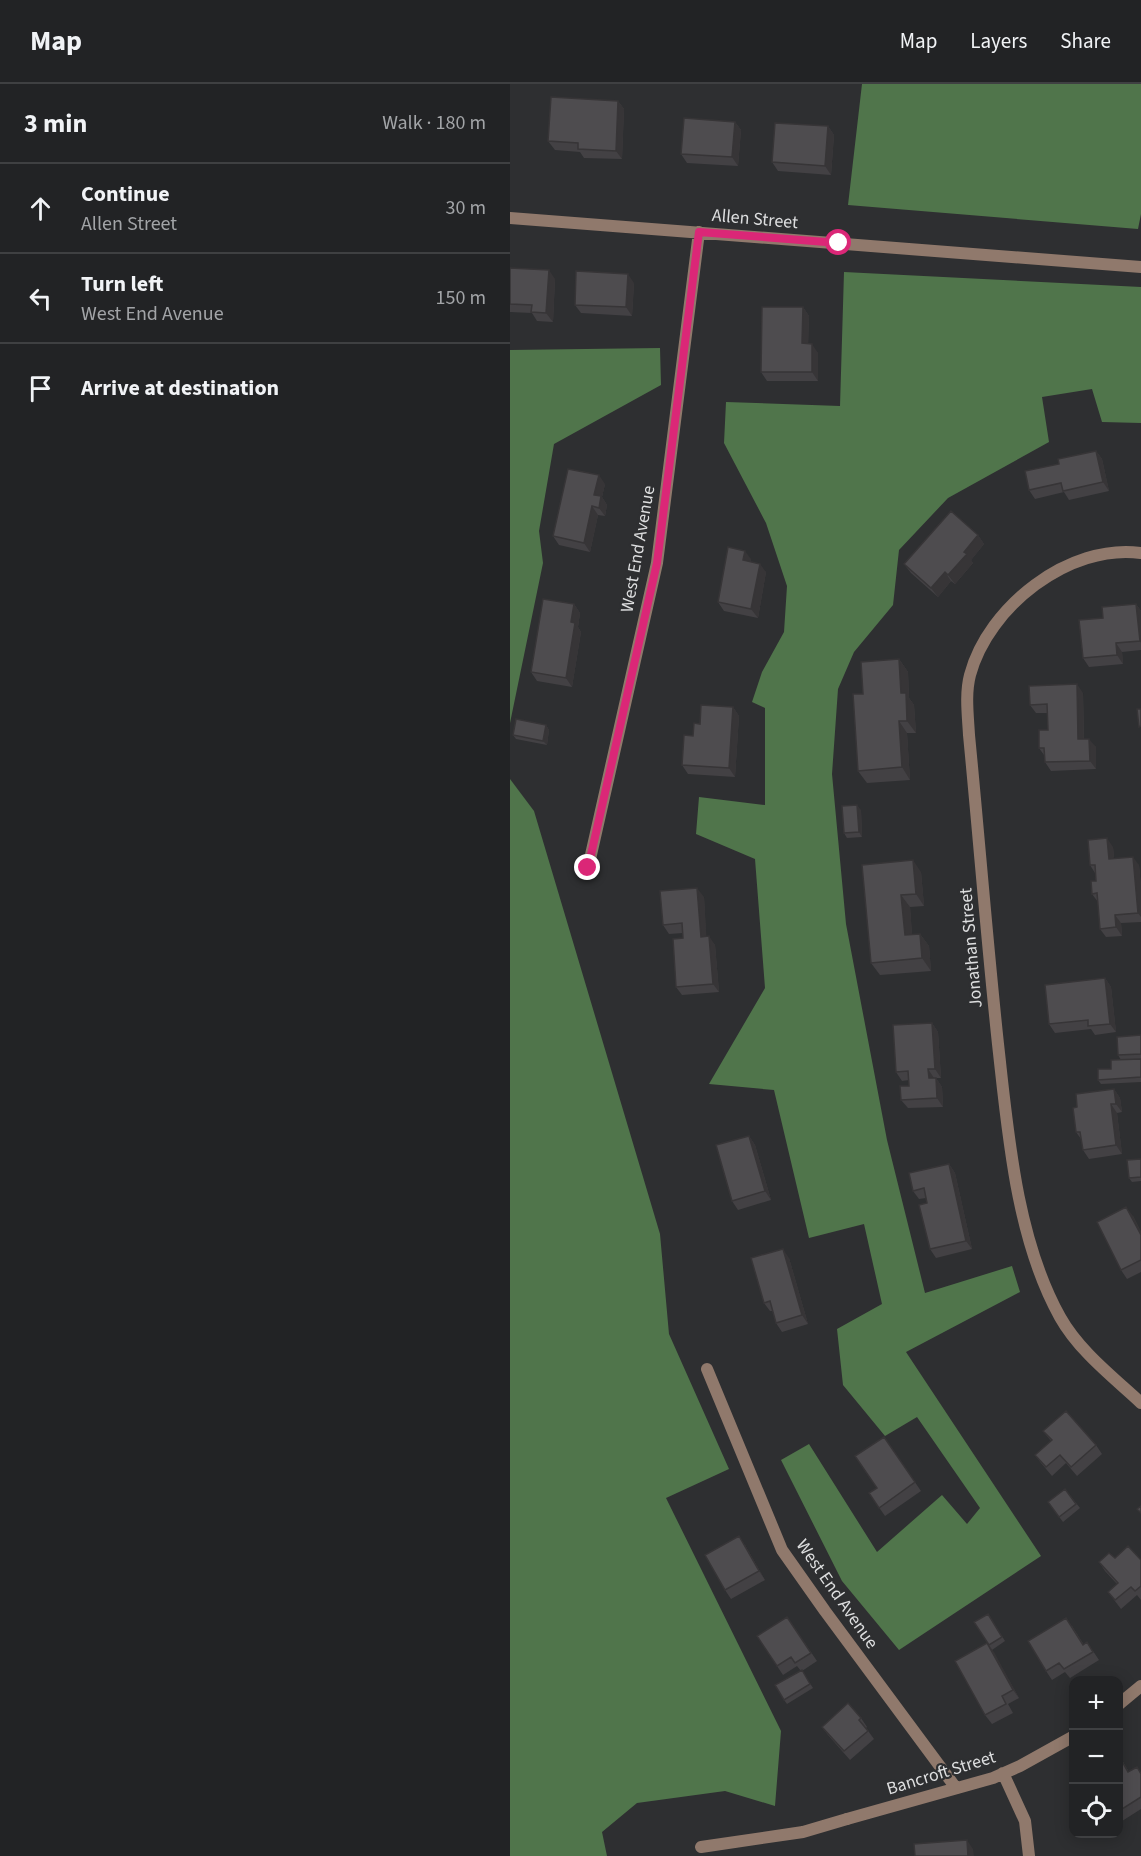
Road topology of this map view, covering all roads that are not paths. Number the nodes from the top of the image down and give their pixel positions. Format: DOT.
graph roads {
  1 [pos="510,218"];
  2 [pos="699,232"];
  3 [pos="1141,267"];
  4 [pos="1141,553"];
  5 [pos="588,868"];
  6 [pos="707,1369"];
  7 [pos="1141,1403"];
  8 [pos="1141,1686"];
  9 [pos="1123,1702"];
  10 [pos="1069,1739"];
  11 [pos="1003,1773"];
  12 [pos="956,1788"];
  13 [pos="701,1847"];
  14 [pos="1029,1856"];
  1 -- 2 [label="street, Allen Street"];
  2 -- 3 [label="street, Allen Street"];
  2 -- 5 [label="street, West End Avenue"];
  4 -- 7 [label="street, Jonathan Street"];
  6 -- 12 [label="street, West End Avenue"];
  8 -- 9 [label="street"];
  10 -- 11 [label="street, Bancroft Street"];
  11 -- 12 [label="street, Bancroft Street"];
  11 -- 14 [label="street"];
  12 -- 13 [label="street, Bancroft Street"];
}
